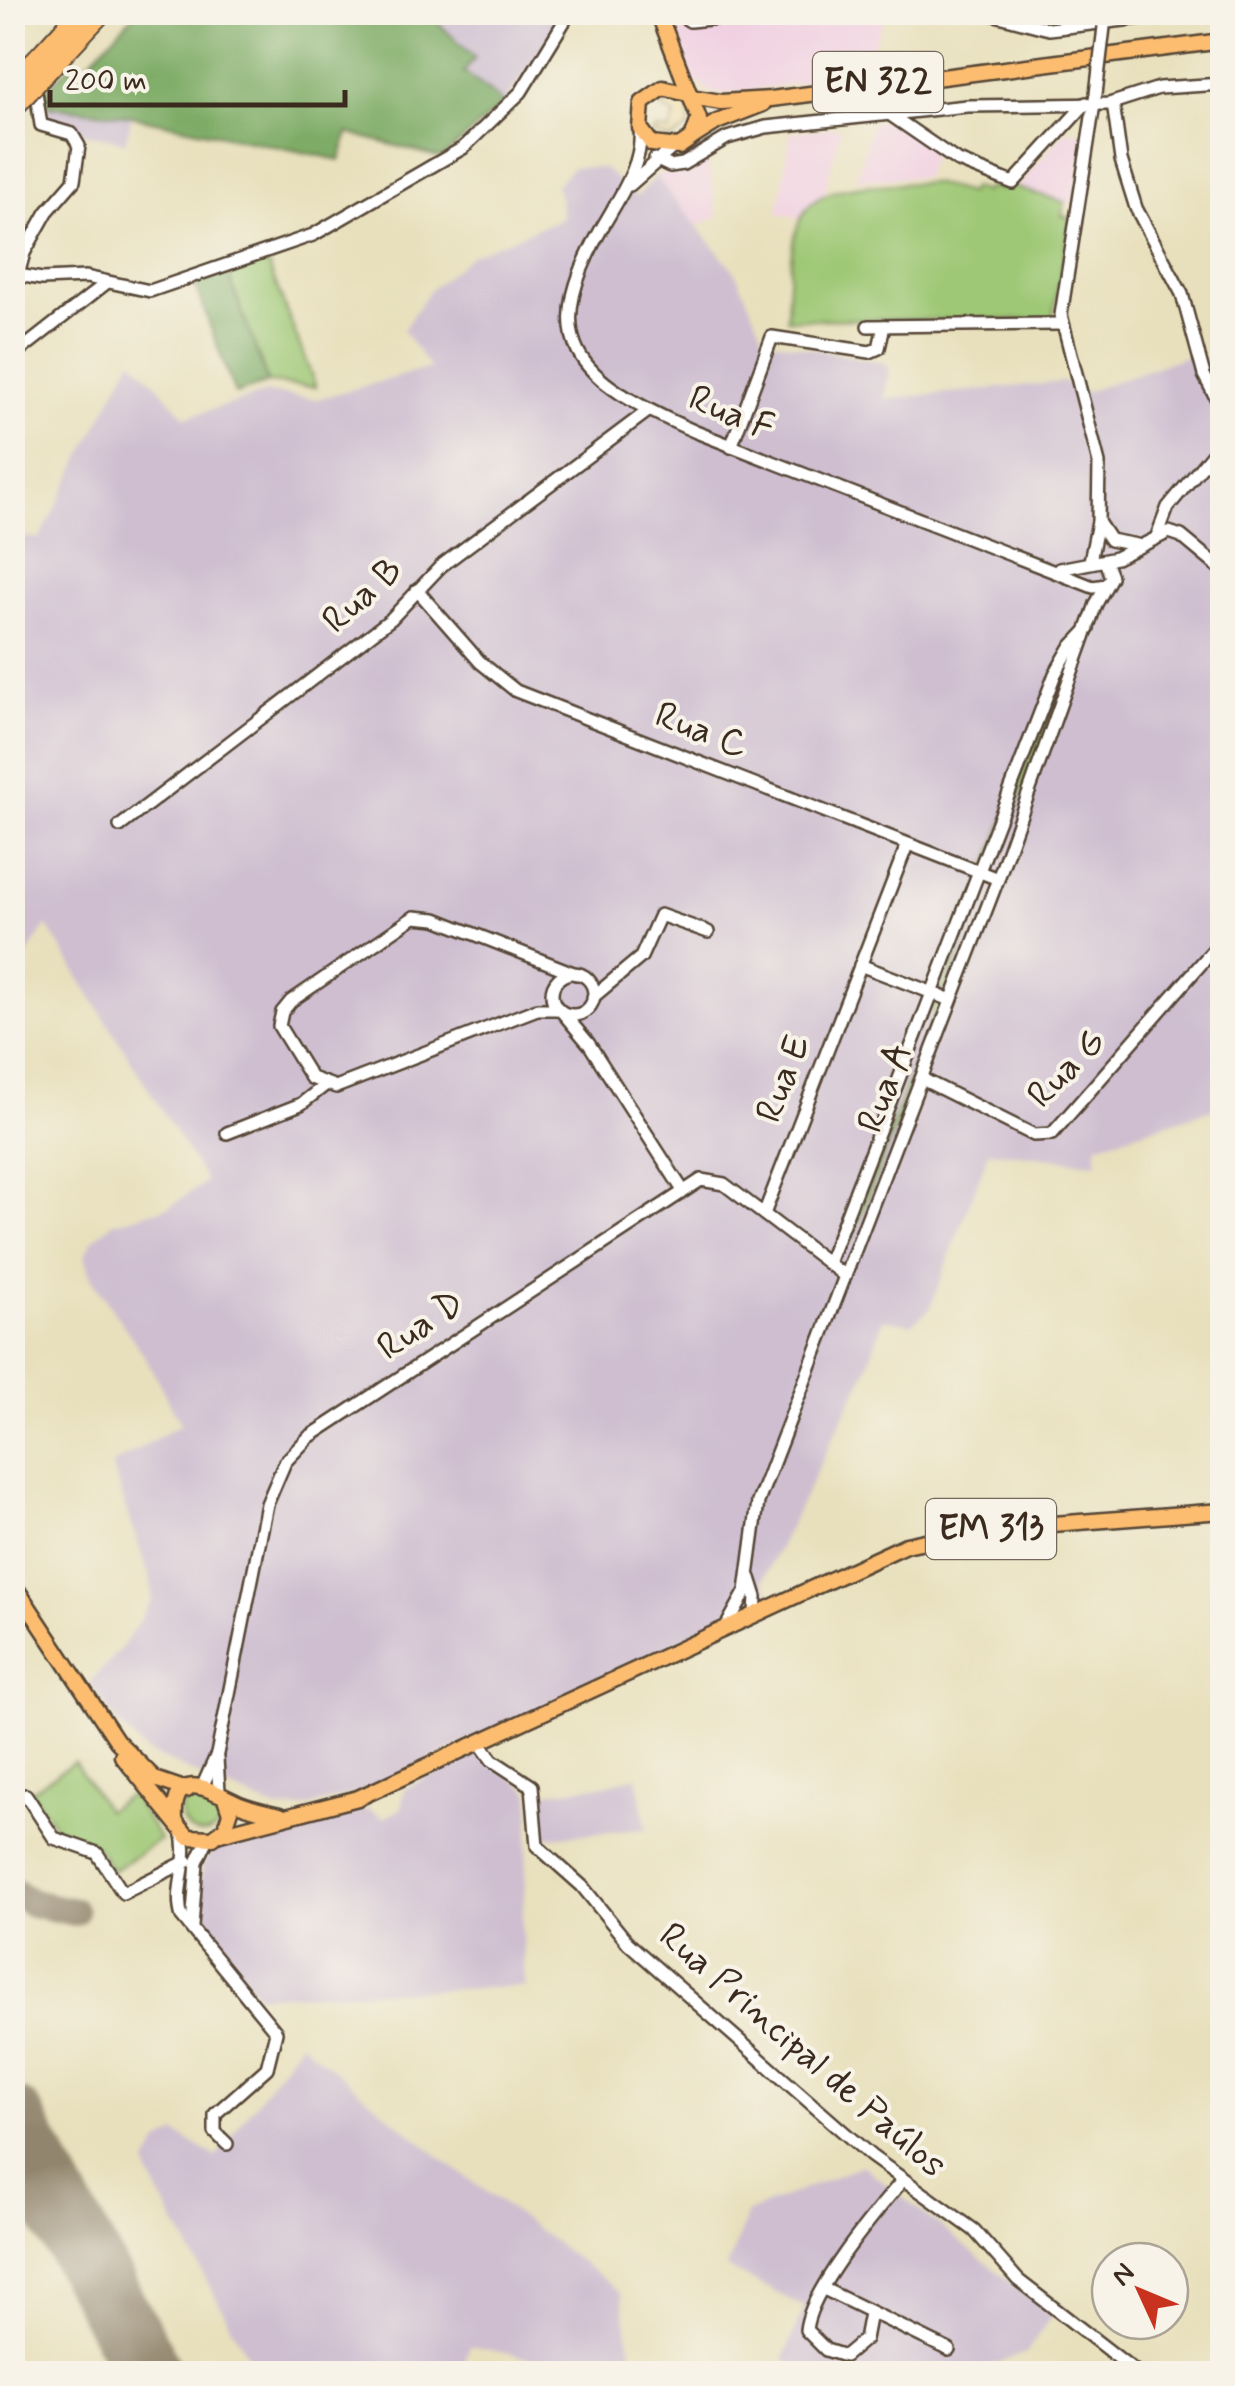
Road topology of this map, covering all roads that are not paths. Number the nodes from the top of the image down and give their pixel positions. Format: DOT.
graph roads {
  1 [pos="79,12"];
  2 [pos="103,12"];
  3 [pos="570,12"];
  4 [pos="658,12"];
  5 [pos="676,12"];
  6 [pos="880,12"];
  7 [pos="984,12"];
  8 [pos="1191,12"];
  9 [pos="1105,20"];
  10 [pos="1222,40"];
  11 [pos="12,47"];
  12 [pos="672,50"];
  13 [pos="53,54"];
  14 [pos="12,84"];
  15 [pos="1222,84"];
  16 [pos="655,90"];
  17 [pos="690,95"];
  18 [pos="785,96"];
  19 [pos="1092,100"];
  20 [pos="1113,103"];
  21 [pos="12,110"];
  22 [pos="892,116"];
  23 [pos="640,128"];
  24 [pos="692,138"];
  25 [pos="671,148"];
  26 [pos="654,159"];
  27 [pos="624,192"];
  28 [pos="15,275"];
  29 [pos="110,285"];
  30 [pos="1061,324"];
  31 [pos="868,326"];
  32 [pos="884,326"];
  33 [pos="12,357"];
  34 [pos="1222,409"];
  35 [pos="648,411"];
  36 [pos="1222,442"];
  37 [pos="731,447"];
  38 [pos="1098,522"];
  39 [pos="1156,536"];
  40 [pos="1141,545"];
  41 [pos="1096,562"];
  42 [pos="1044,566"];
  43 [pos="1222,570"];
  44 [pos="1109,581"];
  45 [pos="1088,584"];
  46 [pos="417,590"];
  47 [pos="1088,630"];
  48 [pos="120,826"];
  49 [pos="907,844"];
  50 [pos="980,873"];
  51 [pos="998,879"];
  52 [pos="708,932"];
  53 [pos="1220,948"];
  54 [pos="548,963"];
  55 [pos="860,964"];
  56 [pos="581,976"];
  57 [pos="611,979"];
  58 [pos="554,988"];
  59 [pos="934,993"];
  60 [pos="951,1000"];
  61 [pos="590,1003"];
  62 [pos="536,1010"];
  63 [pos="561,1011"];
  64 [pos="590,1044"];
  65 [pos="922,1079"];
  66 [pos="324,1086"];
  67 [pos="227,1133"];
  68 [pos="682,1189"];
  69 [pos="764,1214"];
  70 [pos="828,1264"];
  71 [pos="845,1276"];
  72 [pos="1222,1511"];
  73 [pos="12,1582"];
  74 [pos="750,1589"];
  75 [pos="773,1604"];
  76 [pos="755,1612"];
  77 [pos="724,1627"];
  78 [pos="116,1741"];
  79 [pos="480,1742"];
  80 [pos="217,1754"];
  81 [pos="202,1785"];
  82 [pos="186,1790"];
  83 [pos="222,1794"];
  84 [pos="26,1795"];
  85 [pos="283,1816"];
  86 [pos="178,1825"];
  87 [pos="213,1838"];
  88 [pos="187,1862"];
  89 [pos="193,1930"];
  90 [pos="228,2144"];
  91 [pos="902,2181"];
  92 [pos="824,2289"];
  93 [pos="870,2313"];
  94 [pos="949,2350"];
  95 [pos="1139,2374"];
  1 -- 13 [label="highway"];
  2 -- 13 [label="highway"];
  3 -- 29 [label="street"];
  4 -- 12 [label="main road"];
  5 -- 6 [label="street"];
  7 -- 9 [label="street"];
  8 -- 9 [label="street"];
  9 -- 19 [label="street, bridge"];
  10 -- 18 [label="main road, EN 322"];
  11 -- 28 [label="street"];
  12 -- 16 [label="main road"];
  12 -- 17 [label="main road"];
  13 -- 14 [label="highway, bridge"];
  13 -- 21 [label="highway, bridge"];
  15 -- 20 [label="street"];
  16 -- 17 [label="main road, EN 322"];
  16 -- 23 [label="main road"];
  17 -- 18 [label="main road, EN 322"];
  17 -- 24 [label="main road"];
  18 -- 24 [label="main road, EN 322"];
  19 -- 20 [label="street"];
  19 -- 22 [label="street"];
  19 -- 22 [label="street"];
  19 -- 30 [label="street"];
  20 -- 34 [label="street"];
  22 -- 26 [label="street"];
  23 -- 25 [label="main road"];
  23 -- 27 [label="street"];
  24 -- 25 [label="main road, EN 322"];
  25 -- 26 [label="street"];
  26 -- 27 [label="street"];
  27 -- 35 [label="street, Rua F"];
  28 -- 29 [label="street"];
  29 -- 33 [label="street"];
  30 -- 32 [label="street"];
  30 -- 38 [label="street"];
  31 -- 32 [label="street"];
  32 -- 37 [label="street"];
  35 -- 37 [label="street, Rua F"];
  35 -- 46 [label="street, Rua B"];
  36 -- 39 [label="street"];
  37 -- 42 [label="street, Rua F"];
  38 -- 40 [label="street"];
  38 -- 41 [label="street"];
  39 -- 40 [label="street"];
  39 -- 43 [label="street"];
  40 -- 41 [label="street"];
  40 -- 44 [label="street"];
  41 -- 42 [label="street"];
  41 -- 44 [label="street"];
  41 -- 45 [label="street"];
  42 -- 45 [label="street, Rua F"];
  44 -- 45 [label="street"];
  44 -- 47 [label="street"];
  45 -- 47 [label="street"];
  46 -- 48 [label="street, Rua B"];
  46 -- 49 [label="street, Rua C"];
  47 -- 50 [label="street"];
  47 -- 51 [label="street, Rua A"];
  49 -- 50 [label="street, Rua C"];
  49 -- 55 [label="street, Rua E"];
  50 -- 51 [label="street, Rua C"];
  50 -- 59 [label="street"];
  51 -- 60 [label="street, Rua A"];
  52 -- 57 [label="street"];
  53 -- 65 [label="street, Rua G"];
  54 -- 56 [label="street"];
  54 -- 58 [label="street"];
  54 -- 66 [label="street"];
  55 -- 59 [label="street"];
  55 -- 69 [label="street, Rua E"];
  56 -- 57 [label="street"];
  56 -- 58 [label="street"];
  56 -- 61 [label="street"];
  57 -- 61 [label="street"];
  58 -- 62 [label="street"];
  58 -- 63 [label="street"];
  59 -- 60 [label="street"];
  59 -- 70 [label="street"];
  60 -- 65 [label="street, Rua A"];
  61 -- 63 [label="street"];
  61 -- 64 [label="street"];
  62 -- 63 [label="street"];
  62 -- 66 [label="street"];
  63 -- 64 [label="street"];
  64 -- 68 [label="street"];
  65 -- 71 [label="street, Rua A"];
  66 -- 67 [label="street"];
  68 -- 69 [label="street"];
  68 -- 80 [label="street, Rua D"];
  69 -- 70 [label="street"];
  70 -- 71 [label="street"];
  71 -- 74 [label="street, Rua A"];
  72 -- 75 [label="main road, EM 313"];
  73 -- 78 [label="main road"];
  74 -- 75 [label="street"];
  74 -- 76 [label="street"];
  74 -- 77 [label="street"];
  75 -- 76 [label="main road, EM 313"];
  76 -- 77 [label="main road, EM 313"];
  77 -- 79 [label="main road, EM 313"];
  78 -- 82 [label="main road"];
  78 -- 86 [label="main road"];
  79 -- 85 [label="main road, EM 313"];
  79 -- 91 [label="street, Rua Principal de Paúlos"];
  80 -- 81 [label="street"];
  80 -- 83 [label="street"];
  81 -- 82 [label="main road"];
  81 -- 83 [label="main road, EM 313"];
  82 -- 86 [label="main road"];
  83 -- 85 [label="main road, EM 313"];
  83 -- 87 [label="main road"];
  84 -- 88 [label="street"];
  85 -- 87 [label="main road, EM 313"];
  86 -- 87 [label="main road"];
  86 -- 88 [label="street"];
  87 -- 89 [label="street"];
  88 -- 89 [label="street"];
  89 -- 90 [label="street"];
  91 -- 92 [label="street"];
  91 -- 95 [label="street, Rua Principal de Paúlos"];
  92 -- 93 [label="street"];
  92 -- 93 [label="street"];
  93 -- 94 [label="street"];
}
